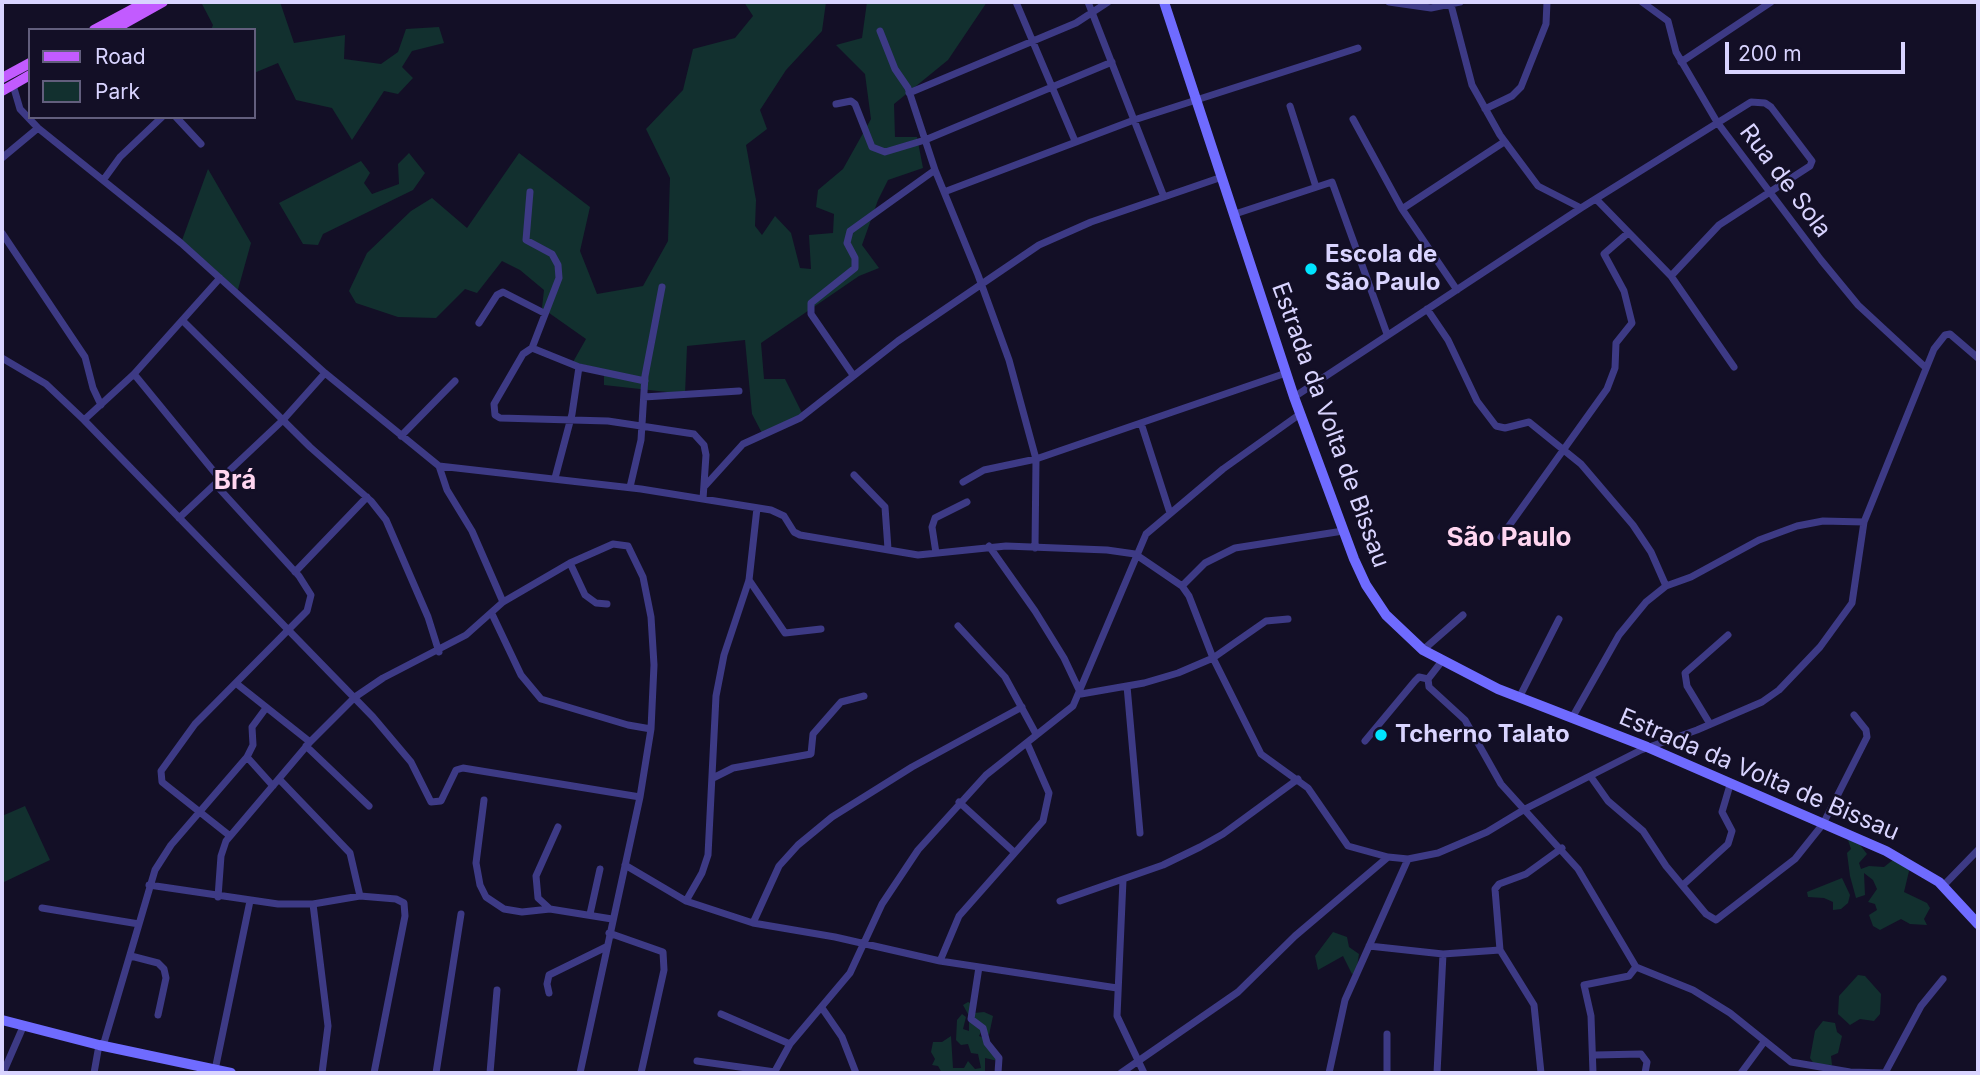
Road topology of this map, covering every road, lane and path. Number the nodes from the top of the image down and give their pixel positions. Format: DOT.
graph roads {
  1 [pos="146,2"];
  2 [pos="163,2"];
  3 [pos="1016,2"];
  4 [pos="1088,2"];
  5 [pos="1108,2"];
  6 [pos="1164,2"];
  7 [pos="1389,2"];
  8 [pos="1460,2"];
  9 [pos="1547,2"];
  10 [pos="1642,2"];
  11 [pos="1771,2"];
  12 [pos="1451,5"];
  13 [pos="129,7"];
  14 [pos="1092,10"];
  15 [pos="97,28"];
  16 [pos="117,28"];
  17 [pos="880,31"];
  18 [pos="1031,40"];
  19 [pos="1357,48"];
  20 [pos="1112,62"];
  21 [pos="1681,62"];
  22 [pos="28,64"];
  23 [pos="28,76"];
  24 [pos="2,78"];
  25 [pos="13,85"];
  26 [pos="1052,86"];
  27 [pos="2,91"];
  28 [pos="909,93"];
  29 [pos="1195,101"];
  30 [pos="836,104"];
  31 [pos="1290,106"];
  32 [pos="1485,109"];
  33 [pos="28,117"];
  34 [pos="30,119"];
  35 [pos="160,119"];
  36 [pos="178,119"];
  37 [pos="1353,119"];
  38 [pos="1134,120"];
  39 [pos="1717,122"];
  40 [pos="38,128"];
  41 [pos="925,140"];
  42 [pos="1075,141"];
  43 [pos="1504,142"];
  44 [pos="201,144"];
  45 [pos="2,158"];
  46 [pos="935,170"];
  47 [pos="1222,177"];
  48 [pos="104,179"];
  49 [pos="1316,187"];
  50 [pos="1770,190"];
  51 [pos="530,192"];
  52 [pos="944,192"];
  53 [pos="1164,197"];
  54 [pos="1596,200"];
  55 [pos="1581,208"];
  56 [pos="1402,209"];
  57 [pos="1235,214"];
  58 [pos="2,233"];
  59 [pos="1628,233"];
  60 [pos="1671,276"];
  61 [pos="220,278"];
  62 [pos="981,284"];
  63 [pos="662,287"];
  64 [pos="1457,290"];
  65 [pos="1427,309"];
  66 [pos="544,313"];
  67 [pos="183,321"];
  68 [pos="479,323"];
  69 [pos="1387,334"];
  70 [pos="532,348"];
  71 [pos="2,358"];
  72 [pos="1978,358"];
  73 [pos="579,367"];
  74 [pos="1734,367"];
  75 [pos="1925,367"];
  76 [pos="325,373"];
  77 [pos="1286,373"];
  78 [pos="134,374"];
  79 [pos="853,375"];
  80 [pos="455,381"];
  81 [pos="645,381"];
  82 [pos="739,391"];
  83 [pos="644,397"];
  84 [pos="1294,397"];
  85 [pos="102,405"];
  86 [pos="1300,414"];
  87 [pos="570,419"];
  88 [pos="85,420"];
  89 [pos="283,420"];
  90 [pos="642,424"];
  91 [pos="1141,424"];
  92 [pos="401,436"];
  93 [pos="1563,449"];
  94 [pos="1036,459"];
  95 [pos="439,466"];
  96 [pos="854,475"];
  97 [pos="555,478"];
  98 [pos="218,482"];
  99 [pos="963,482"];
  100 [pos="630,487"];
  101 [pos="704,487"];
  102 [pos="367,497"];
  103 [pos="703,499"];
  104 [pos="967,502"];
  105 [pos="757,508"];
  106 [pos="1170,513"];
  107 [pos="179,518"];
  108 [pos="1864,522"];
  109 [pos="1343,531"];
  110 [pos="1501,537"];
  111 [pos="989,547"];
  112 [pos="1035,548"];
  113 [pos="887,549"];
  114 [pos="936,553"];
  115 [pos="1135,554"];
  116 [pos="570,564"];
  117 [pos="295,572"];
  118 [pos="749,580"];
  119 [pos="1182,586"];
  120 [pos="1666,586"];
  121 [pos="503,602"];
  122 [pos="607,604"];
  123 [pos="492,614"];
  124 [pos="1463,615"];
  125 [pos="1288,619"];
  126 [pos="1559,619"];
  127 [pos="958,626"];
  128 [pos="821,629"];
  129 [pos="288,630"];
  130 [pos="1728,635"];
  131 [pos="1423,650"];
  132 [pos="439,652"];
  133 [pos="1213,658"];
  134 [pos="1442,661"];
  135 [pos="1428,680"];
  136 [pos="237,684"];
  137 [pos="1127,686"];
  138 [pos="1080,694"];
  139 [pos="864,696"];
  140 [pos="355,697"];
  141 [pos="1519,698"];
  142 [pos="1022,707"];
  143 [pos="266,708"];
  144 [pos="1854,715"];
  145 [pos="1572,718"];
  146 [pos="1710,724"];
  147 [pos="651,729"];
  148 [pos="1036,734"];
  149 [pos="1365,741"];
  150 [pos="1027,743"];
  151 [pos="308,744"];
  152 [pos="1647,747"];
  153 [pos="247,757"];
  154 [pos="1591,777"];
  155 [pos="713,778"];
  156 [pos="1298,779"];
  157 [pos="276,783"];
  158 [pos="1730,785"];
  159 [pos="640,797"];
  160 [pos="484,800"];
  161 [pos="959,802"];
  162 [pos="369,806"];
  163 [pos="1525,809"];
  164 [pos="200,812"];
  165 [pos="1823,824"];
  166 [pos="558,827"];
  167 [pos="1140,833"];
  168 [pos="230,836"];
  169 [pos="1562,848"];
  170 [pos="1978,850"];
  171 [pos="1014,852"];
  172 [pos="1388,857"];
  173 [pos="1408,859"];
  174 [pos="625,865"];
  175 [pos="600,870"];
  176 [pos="1123,880"];
  177 [pos="1684,884"];
  178 [pos="149,885"];
  179 [pos="1943,886"];
  180 [pos="360,896"];
  181 [pos="218,897"];
  182 [pos="250,901"];
  183 [pos="686,901"];
  184 [pos="1060,901"];
  185 [pos="313,904"];
  186 [pos="42,908"];
  187 [pos="550,909"];
  188 [pos="461,914"];
  189 [pos="590,914"];
  190 [pos="612,919"];
  191 [pos="753,923"];
  192 [pos="139,924"];
  193 [pos="1978,924"];
  194 [pos="609,933"];
  195 [pos="862,944"];
  196 [pos="1369,946"];
  197 [pos="606,947"];
  198 [pos="1500,950"];
  199 [pos="1443,954"];
  200 [pos="131,956"];
  201 [pos="940,961"];
  202 [pos="979,967"];
  203 [pos="1636,967"];
  204 [pos="1943,979"];
  205 [pos="1117,988"];
  206 [pos="497,990"];
  207 [pos="549,993"];
  208 [pos="822,1008"];
  209 [pos="721,1014"];
  210 [pos="158,1016"];
  211 [pos="2,1020"];
  212 [pos="23,1027"];
  213 [pos="1387,1034"];
  214 [pos="1764,1042"];
  215 [pos="790,1044"];
  216 [pos="101,1046"];
  217 [pos="1595,1055"];
  218 [pos="697,1061"];
  219 [pos="1140,1061"];
  220 [pos="215,1070"];
  221 [pos="1850,1072"];
  222 [pos="4,1073"];
  223 [pos="94,1073"];
  224 [pos="231,1073"];
  225 [pos="322,1073"];
  226 [pos="374,1073"];
  227 [pos="436,1073"];
  228 [pos="490,1073"];
  229 [pos="580,1073"];
  230 [pos="641,1073"];
  231 [pos="775,1073"];
  232 [pos="856,1073"];
  233 [pos="998,1073"];
  234 [pos="1121,1073"];
  235 [pos="1144,1073"];
  236 [pos="1329,1073"];
  237 [pos="1387,1073"];
  238 [pos="1437,1073"];
  239 [pos="1541,1073"];
  240 [pos="1593,1073"];
  241 [pos="1645,1073"];
  242 [pos="1741,1073"];
  243 [pos="1886,1073"];
  1 -- 13 [label="main road"];
  2 -- 16 [label="main road"];
  3 -- 18 [label="street"];
  4 -- 14 [label="street"];
  5 -- 14 [label="street"];
  6 -- 29 [label="main road, Estrada da Volta de Bissau"];
  7 -- 12 [label="street"];
  8 -- 12 [label="street"];
  9 -- 32 [label="street"];
  10 -- 21 [label="street, Rua de Sola"];
  11 -- 21 [label="street"];
  12 -- 32 [label="street"];
  13 -- 15 [label="main road"];
  14 -- 18 [label="street"];
  14 -- 20 [label="street"];
  17 -- 28 [label="street"];
  18 -- 26 [label="street"];
  18 -- 28 [label="street"];
  19 -- 29 [label="street"];
  20 -- 26 [label="street"];
  20 -- 38 [label="street"];
  21 -- 39 [label="street, Rua de Sola"];
  22 -- 24 [label="main road"];
  23 -- 25 [label="main road"];
  25 -- 27 [label="main road"];
  25 -- 33 [label="street"];
  26 -- 41 [label="street"];
  26 -- 42 [label="street"];
  28 -- 41 [label="street"];
  29 -- 38 [label="street"];
  29 -- 47 [label="main road, Estrada da Volta de Bissau"];
  30 -- 41 [label="street"];
  31 -- 49 [label="street"];
  32 -- 43 [label="street"];
  34 -- 40 [label="street"];
  35 -- 48 [label="street"];
  36 -- 44 [label="street"];
  37 -- 56 [label="street"];
  38 -- 42 [label="street"];
  38 -- 53 [label="street"];
  39 -- 50 [label="street, Rua de Sola"];
  39 -- 50 [label="street"];
  39 -- 54 [label="street"];
  40 -- 45 [label="street"];
  40 -- 48 [label="street"];
  41 -- 46 [label="street"];
  42 -- 52 [label="street"];
  43 -- 55 [label="street"];
  43 -- 56 [label="street"];
  46 -- 52 [label="street"];
  46 -- 79 [label="street"];
  47 -- 53 [label="street"];
  47 -- 57 [label="main road, Estrada da Volta de Bissau"];
  48 -- 61 [label="street"];
  49 -- 57 [label="street"];
  49 -- 69 [label="street"];
  50 -- 60 [label="street"];
  50 -- 75 [label="street, Rua de Sola"];
  51 -- 66 [label="street"];
  52 -- 62 [label="street"];
  53 -- 62 [label="street"];
  54 -- 55 [label="street"];
  54 -- 59 [label="street"];
  55 -- 64 [label="street"];
  56 -- 64 [label="street"];
  57 -- 77 [label="main road, Estrada da Volta de Bissau"];
  58 -- 85 [label="street"];
  59 -- 60 [label="street"];
  59 -- 93 [label="street"];
  60 -- 74 [label="street"];
  61 -- 67 [label="street"];
  61 -- 76 [label="street"];
  62 -- 79 [label="street"];
  62 -- 94 [label="street"];
  63 -- 81 [label="street"];
  64 -- 65 [label="street"];
  65 -- 69 [label="street"];
  65 -- 93 [label="street"];
  66 -- 68 [label="street"];
  66 -- 70 [label="street"];
  67 -- 78 [label="street"];
  67 -- 89 [label="street"];
  69 -- 84 [label="street"];
  70 -- 73 [label="street"];
  70 -- 87 [label="street"];
  71 -- 88 [label="street"];
  72 -- 75 [label="street"];
  73 -- 81 [label="street"];
  73 -- 87 [label="street"];
  75 -- 108 [label="street"];
  76 -- 89 [label="street"];
  76 -- 92 [label="street"];
  77 -- 84 [label="main road, Estrada da Volta de Bissau"];
  77 -- 91 [label="street"];
  78 -- 85 [label="street"];
  78 -- 98 [label="street"];
  79 -- 101 [label="street"];
  80 -- 92 [label="street"];
  81 -- 83 [label="street"];
  82 -- 83 [label="street"];
  83 -- 90 [label="street"];
  84 -- 86 [label="main road, Estrada da Volta de Bissau"];
  85 -- 88 [label="street"];
  86 -- 106 [label="street"];
  86 -- 109 [label="main road, Estrada da Volta de Bissau"];
  87 -- 90 [label="street"];
  87 -- 97 [label="street"];
  88 -- 107 [label="street"];
  89 -- 98 [label="street"];
  89 -- 102 [label="street"];
  90 -- 100 [label="street"];
  90 -- 101 [label="street"];
  91 -- 94 [label="street"];
  91 -- 106 [label="street"];
  92 -- 95 [label="street"];
  93 -- 110 [label="street"];
  93 -- 120 [label="street"];
  94 -- 99 [label="street"];
  94 -- 112 [label="street"];
  95 -- 97 [label="street"];
  95 -- 121 [label="street"];
  96 -- 113 [label="street"];
  97 -- 100 [label="street"];
  98 -- 107 [label="street"];
  98 -- 117 [label="street"];
  100 -- 103 [label="street"];
  101 -- 103 [label="street"];
  102 -- 117 [label="street"];
  102 -- 132 [label="street"];
  103 -- 105 [label="street"];
  104 -- 114 [label="street"];
  105 -- 113 [label="street"];
  105 -- 118 [label="street"];
  106 -- 115 [label="street"];
  107 -- 129 [label="street"];
  108 -- 120 [label="street"];
  108 -- 146 [label="street"];
  109 -- 119 [label="street"];
  109 -- 131 [label="main road, Estrada da Volta de Bissau"];
  111 -- 112 [label="street"];
  111 -- 114 [label="street"];
  111 -- 138 [label="street"];
  112 -- 115 [label="street"];
  113 -- 114 [label="street"];
  115 -- 119 [label="street"];
  115 -- 138 [label="street"];
  116 -- 121 [label="street"];
  116 -- 122 [label="street"];
  116 -- 147 [label="street"];
  117 -- 129 [label="street"];
  118 -- 128 [label="street"];
  118 -- 155 [label="street"];
  119 -- 133 [label="street"];
  120 -- 145 [label="street"];
  121 -- 123 [label="street"];
  123 -- 132 [label="street"];
  123 -- 147 [label="street"];
  124 -- 131 [label="street"];
  125 -- 133 [label="street"];
  126 -- 141 [label="street"];
  127 -- 142 [label="street"];
  129 -- 136 [label="street"];
  129 -- 140 [label="street"];
  130 -- 146 [label="street"];
  131 -- 134 [label="main road, Estrada da Volta de Bissau"];
  132 -- 140 [label="street"];
  133 -- 137 [label="street"];
  133 -- 156 [label="street"];
  134 -- 135 [label="street"];
  134 -- 141 [label="main road, Estrada da Volta de Bissau"];
  135 -- 149 [label="street"];
  135 -- 163 [label="street"];
  136 -- 143 [label="street"];
  136 -- 164 [label="street"];
  137 -- 138 [label="street"];
  137 -- 167 [label="street"];
  138 -- 148 [label="street"];
  139 -- 155 [label="street"];
  140 -- 151 [label="street"];
  140 -- 159 [label="street"];
  141 -- 145 [label="main road, Estrada da Volta de Bissau"];
  142 -- 148 [label="street"];
  142 -- 191 [label="street"];
  143 -- 151 [label="street"];
  143 -- 153 [label="street"];
  144 -- 165 [label="street"];
  145 -- 152 [label="main road, Estrada da Volta de Bissau"];
  146 -- 152 [label="street"];
  147 -- 159 [label="street"];
  148 -- 150 [label="street"];
  150 -- 161 [label="street"];
  150 -- 171 [label="street"];
  151 -- 157 [label="street"];
  151 -- 162 [label="street"];
  152 -- 154 [label="street"];
  152 -- 158 [label="main road, Estrada da Volta de Bissau"];
  153 -- 157 [label="street"];
  153 -- 164 [label="street"];
  154 -- 163 [label="street"];
  154 -- 177 [label="street"];
  155 -- 183 [label="street"];
  156 -- 172 [label="street"];
  156 -- 176 [label="street"];
  157 -- 168 [label="street"];
  157 -- 180 [label="street"];
  158 -- 165 [label="main road, Estrada da Volta de Bissau"];
  158 -- 177 [label="street"];
  159 -- 174 [label="street"];
  160 -- 187 [label="street"];
  161 -- 171 [label="street"];
  161 -- 195 [label="street"];
  163 -- 169 [label="street"];
  163 -- 173 [label="street"];
  164 -- 168 [label="street"];
  164 -- 178 [label="street"];
  165 -- 177 [label="street"];
  165 -- 179 [label="main road, Estrada da Volta de Bissau"];
  166 -- 187 [label="street"];
  168 -- 181 [label="street"];
  169 -- 198 [label="street"];
  169 -- 203 [label="street"];
  170 -- 179 [label="street"];
  171 -- 201 [label="street"];
  172 -- 173 [label="street"];
  172 -- 219 [label="street"];
  173 -- 196 [label="street"];
  174 -- 183 [label="street"];
  174 -- 190 [label="street"];
  175 -- 189 [label="street"];
  176 -- 184 [label="street"];
  176 -- 205 [label="street"];
  178 -- 181 [label="street"];
  178 -- 192 [label="street"];
  179 -- 193 [label="main road, Estrada da Volta de Bissau"];
  180 -- 185 [label="street"];
  180 -- 226 [label="street"];
  181 -- 182 [label="street"];
  182 -- 185 [label="street"];
  182 -- 220 [label="street"];
  183 -- 191 [label="street"];
  185 -- 225 [label="street"];
  186 -- 192 [label="street"];
  187 -- 189 [label="street"];
  188 -- 227 [label="street"];
  189 -- 190 [label="street"];
  190 -- 194 [label="street"];
  191 -- 195 [label="street"];
  192 -- 200 [label="street"];
  194 -- 197 [label="street"];
  194 -- 230 [label="street"];
  195 -- 201 [label="street"];
  195 -- 208 [label="street"];
  196 -- 199 [label="street"];
  196 -- 236 [label="street"];
  197 -- 207 [label="street"];
  197 -- 229 [label="street"];
  198 -- 199 [label="street"];
  198 -- 239 [label="street"];
  199 -- 238 [label="street"];
  200 -- 210 [label="street"];
  200 -- 216 [label="street"];
  201 -- 202 [label="street"];
  202 -- 205 [label="street"];
  202 -- 233 [label="street"];
  203 -- 214 [label="street"];
  203 -- 217 [label="street"];
  204 -- 243 [label="street"];
  205 -- 219 [label="street"];
  206 -- 228 [label="street"];
  208 -- 215 [label="street"];
  208 -- 232 [label="street"];
  209 -- 215 [label="street"];
  211 -- 212 [label="main road"];
  212 -- 216 [label="main road"];
  212 -- 222 [label="street"];
  213 -- 237 [label="street"];
  214 -- 221 [label="street"];
  214 -- 242 [label="street"];
  215 -- 231 [label="street"];
  216 -- 220 [label="main road"];
  216 -- 223 [label="street"];
  217 -- 240 [label="street"];
  217 -- 241 [label="street"];
  218 -- 231 [label="street"];
  219 -- 234 [label="street"];
  219 -- 235 [label="street"];
  220 -- 224 [label="main road"];
  221 -- 243 [label="street"];
}
